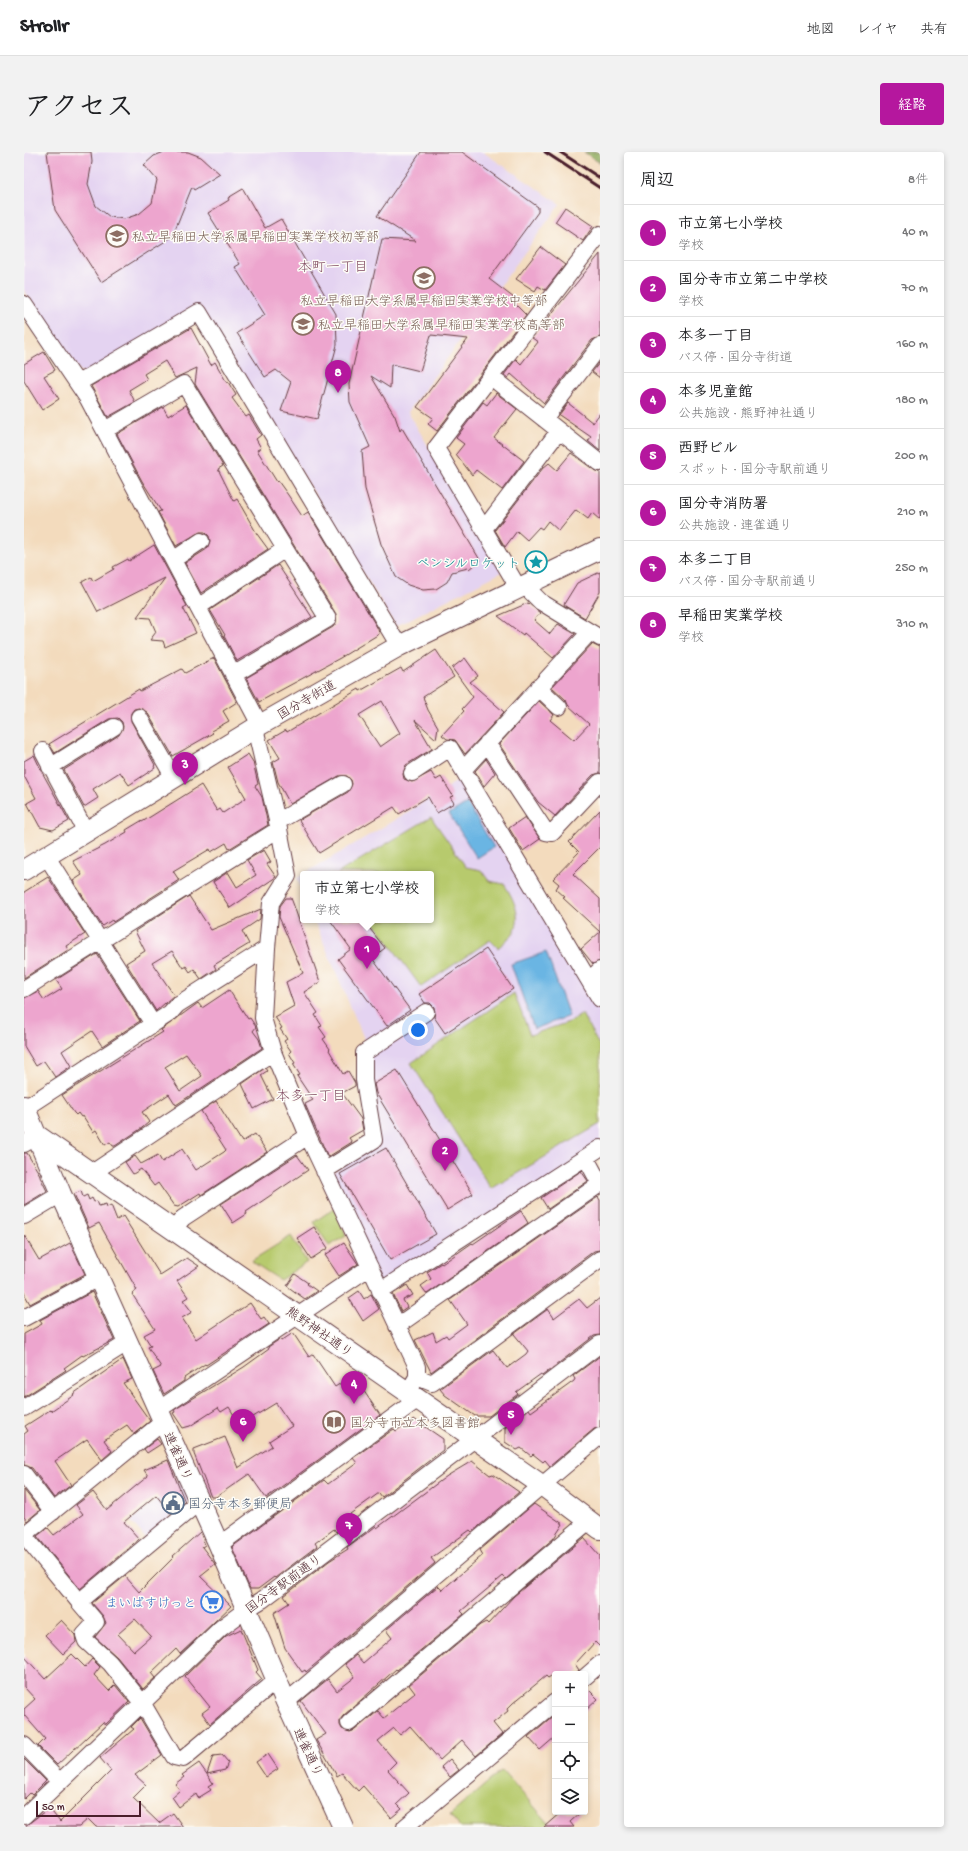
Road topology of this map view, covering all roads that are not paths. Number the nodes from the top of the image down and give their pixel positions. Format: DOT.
graph roads {
  1 [pos="600,234"];
  2 [pos="24,304"];
  3 [pos="600,346"];
  4 [pos="491,377"];
  5 [pos="78,383"];
  6 [pos="544,419"];
  7 [pos="105,430"];
  8 [pos="559,431"];
  9 [pos="600,463"];
  10 [pos="484,529"];
  11 [pos="202,541"];
  12 [pos="285,549"];
  13 [pos="600,550"];
  14 [pos="172,560"];
  15 [pos="522,588"];
  16 [pos="198,608"];
  17 [pos="595,635"];
  18 [pos="399,646"];
  19 [pos="233,675"];
  20 [pos="538,687"];
  21 [pos="559,707"];
  22 [pos="139,717"];
  23 [pos="114,727"];
  24 [pos="258,727"];
  25 [pos="487,743"];
  26 [pos="42,752"];
  27 [pos="50,767"];
  28 [pos="463,770"];
  29 [pos="412,773"];
  30 [pos="174,778"];
  31 [pos="600,782"];
  32 [pos="343,784"];
  33 [pos="278,826"];
  34 [pos="86,832"];
  35 [pos="47,857"];
  36 [pos="24,870"];
  37 [pos="100,941"];
  38 [pos="267,948"];
  39 [pos="595,975"];
  40 [pos="24,989"];
  41 [pos="600,999"];
  42 [pos="426,1012"];
  43 [pos="153,1024"];
  44 [pos="273,1052"];
  45 [pos="24,1107"];
  46 [pos="308,1136"];
  47 [pos="31,1140"];
  48 [pos="600,1148"];
  49 [pos="586,1158"];
  50 [pos="324,1171"];
  51 [pos="92,1173"];
  52 [pos="61,1194"];
  53 [pos="24,1216"];
  54 [pos="174,1229"];
  55 [pos="600,1259"];
  56 [pos="370,1267"];
  57 [pos="98,1278"];
  58 [pos="380,1290"];
  59 [pos="298,1315"];
  60 [pos="24,1318"];
  61 [pos="397,1326"];
  62 [pos="127,1343"];
  63 [pos="600,1344"];
  64 [pos="414,1390"];
  65 [pos="24,1408"];
  66 [pos="161,1416"];
  67 [pos="600,1436"];
  68 [pos="474,1438"];
  69 [pos="24,1474"];
  70 [pos="543,1486"];
  71 [pos="200,1502"];
  72 [pos="53,1512"];
  73 [pos="595,1525"];
  74 [pos="24,1535"];
  75 [pos="218,1545"];
  76 [pos="79,1602"];
  77 [pos="247,1609"];
  78 [pos="600,1664"];
  79 [pos="588,1674"];
  80 [pos="277,1680"];
  81 [pos="286,1702"];
  82 [pos="143,1704"];
  83 [pos="552,1704"];
  84 [pos="349,1724"];
  85 [pos="24,1744"];
  86 [pos="60,1782"];
  87 [pos="24,1816"];
  88 [pos="343,1827"];
  89 [pos="404,1827"];
  1 -- 4 [label="street"];
  2 -- 5 [label="street"];
  3 -- 6 [label="street"];
  4 -- 6 [label="street"];
  4 -- 10 [label="street"];
  5 -- 7 [label="street"];
  5 -- 18 [label="street"];
  6 -- 8 [label="street"];
  7 -- 12 [label="street"];
  7 -- 14 [label="street"];
  8 -- 9 [label="street"];
  8 -- 10 [label="street"];
  10 -- 15 [label="street"];
  11 -- 14 [label="street"];
  12 -- 16 [label="street"];
  12 -- 19 [label="street"];
  13 -- 15 [label="main road, 国分寺街道"];
  14 -- 16 [label="street"];
  15 -- 17 [label="street"];
  15 -- 18 [label="main road, 国分寺街道"];
  16 -- 19 [label="street"];
  17 -- 20 [label="street"];
  18 -- 24 [label="main road, 国分寺街道"];
  19 -- 24 [label="street"];
  20 -- 21 [label="street"];
  20 -- 25 [label="street"];
  22 -- 30 [label="street"];
  23 -- 27 [label="street"];
  24 -- 30 [label="main road, 国分寺街道"];
  24 -- 33 [label="street"];
  25 -- 28 [label="street"];
  25 -- 31 [label="street"];
  26 -- 27 [label="street"];
  27 -- 34 [label="street"];
  28 -- 29 [label="street"];
  28 -- 39 [label="street"];
  30 -- 34 [label="main road, 国分寺街道"];
  32 -- 33 [label="street"];
  33 -- 37 [label="street"];
  33 -- 38 [label="street"];
  34 -- 35 [label="main road, 国分寺街道"];
  35 -- 36 [label="main road, 国分寺街道"];
  35 -- 37 [label="street"];
  37 -- 40 [label="street"];
  37 -- 43 [label="street"];
  38 -- 43 [label="street"];
  38 -- 44 [label="street"];
  39 -- 41 [label="street"];
  42 -- 50 [label="street"];
  43 -- 45 [label="street"];
  44 -- 46 [label="street"];
  44 -- 51 [label="street"];
  45 -- 47 [label="main road, 連雀通り"];
  46 -- 50 [label="street"];
  46 -- 54 [label="street"];
  47 -- 51 [label="main road, 熊野神社通り"];
  47 -- 52 [label="main road, 連雀通り"];
  48 -- 49 [label="street"];
  49 -- 58 [label="street"];
  49 -- 61 [label="street"];
  50 -- 56 [label="street"];
  51 -- 54 [label="main road, 熊野神社通り"];
  52 -- 53 [label="street"];
  52 -- 57 [label="main road, 連雀通り"];
  54 -- 59 [label="main road, 熊野神社通り"];
  55 -- 64 [label="street"];
  56 -- 58 [label="street"];
  56 -- 59 [label="street"];
  57 -- 60 [label="street"];
  57 -- 62 [label="main road, 連雀通り"];
  58 -- 61 [label="street"];
  59 -- 64 [label="main road, 熊野神社通り"];
  59 -- 66 [label="street"];
  61 -- 64 [label="street"];
  62 -- 65 [label="street"];
  62 -- 66 [label="main road, 連雀通り"];
  63 -- 68 [label="street, 国分寺駅前通り"];
  64 -- 68 [label="main road, 熊野神社通り"];
  64 -- 75 [label="street"];
  66 -- 71 [label="main road, 連雀通り"];
  66 -- 72 [label="street"];
  67 -- 70 [label="street"];
  68 -- 70 [label="main road, 熊野神社通り"];
  68 -- 77 [label="street, 国分寺駅前通り"];
  69 -- 72 [label="street"];
  70 -- 73 [label="main road, 熊野神社通り"];
  70 -- 81 [label="street"];
  71 -- 75 [label="main road, 連雀通り"];
  71 -- 76 [label="street"];
  72 -- 74 [label="street"];
  73 -- 84 [label="street"];
  74 -- 76 [label="street"];
  75 -- 77 [label="main road, 連雀通り"];
  76 -- 82 [label="street"];
  77 -- 80 [label="main road, 連雀通り"];
  77 -- 82 [label="street, 国分寺駅前通り"];
  78 -- 79 [label="street"];
  80 -- 81 [label="main road, 連雀通り"];
  80 -- 82 [label="street"];
  81 -- 88 [label="main road, 連雀通り"];
  82 -- 86 [label="street, 国分寺駅前通り"];
  83 -- 89 [label="street"];
  85 -- 86 [label="street"];
  86 -- 87 [label="street, 国分寺駅前通り"];
}
